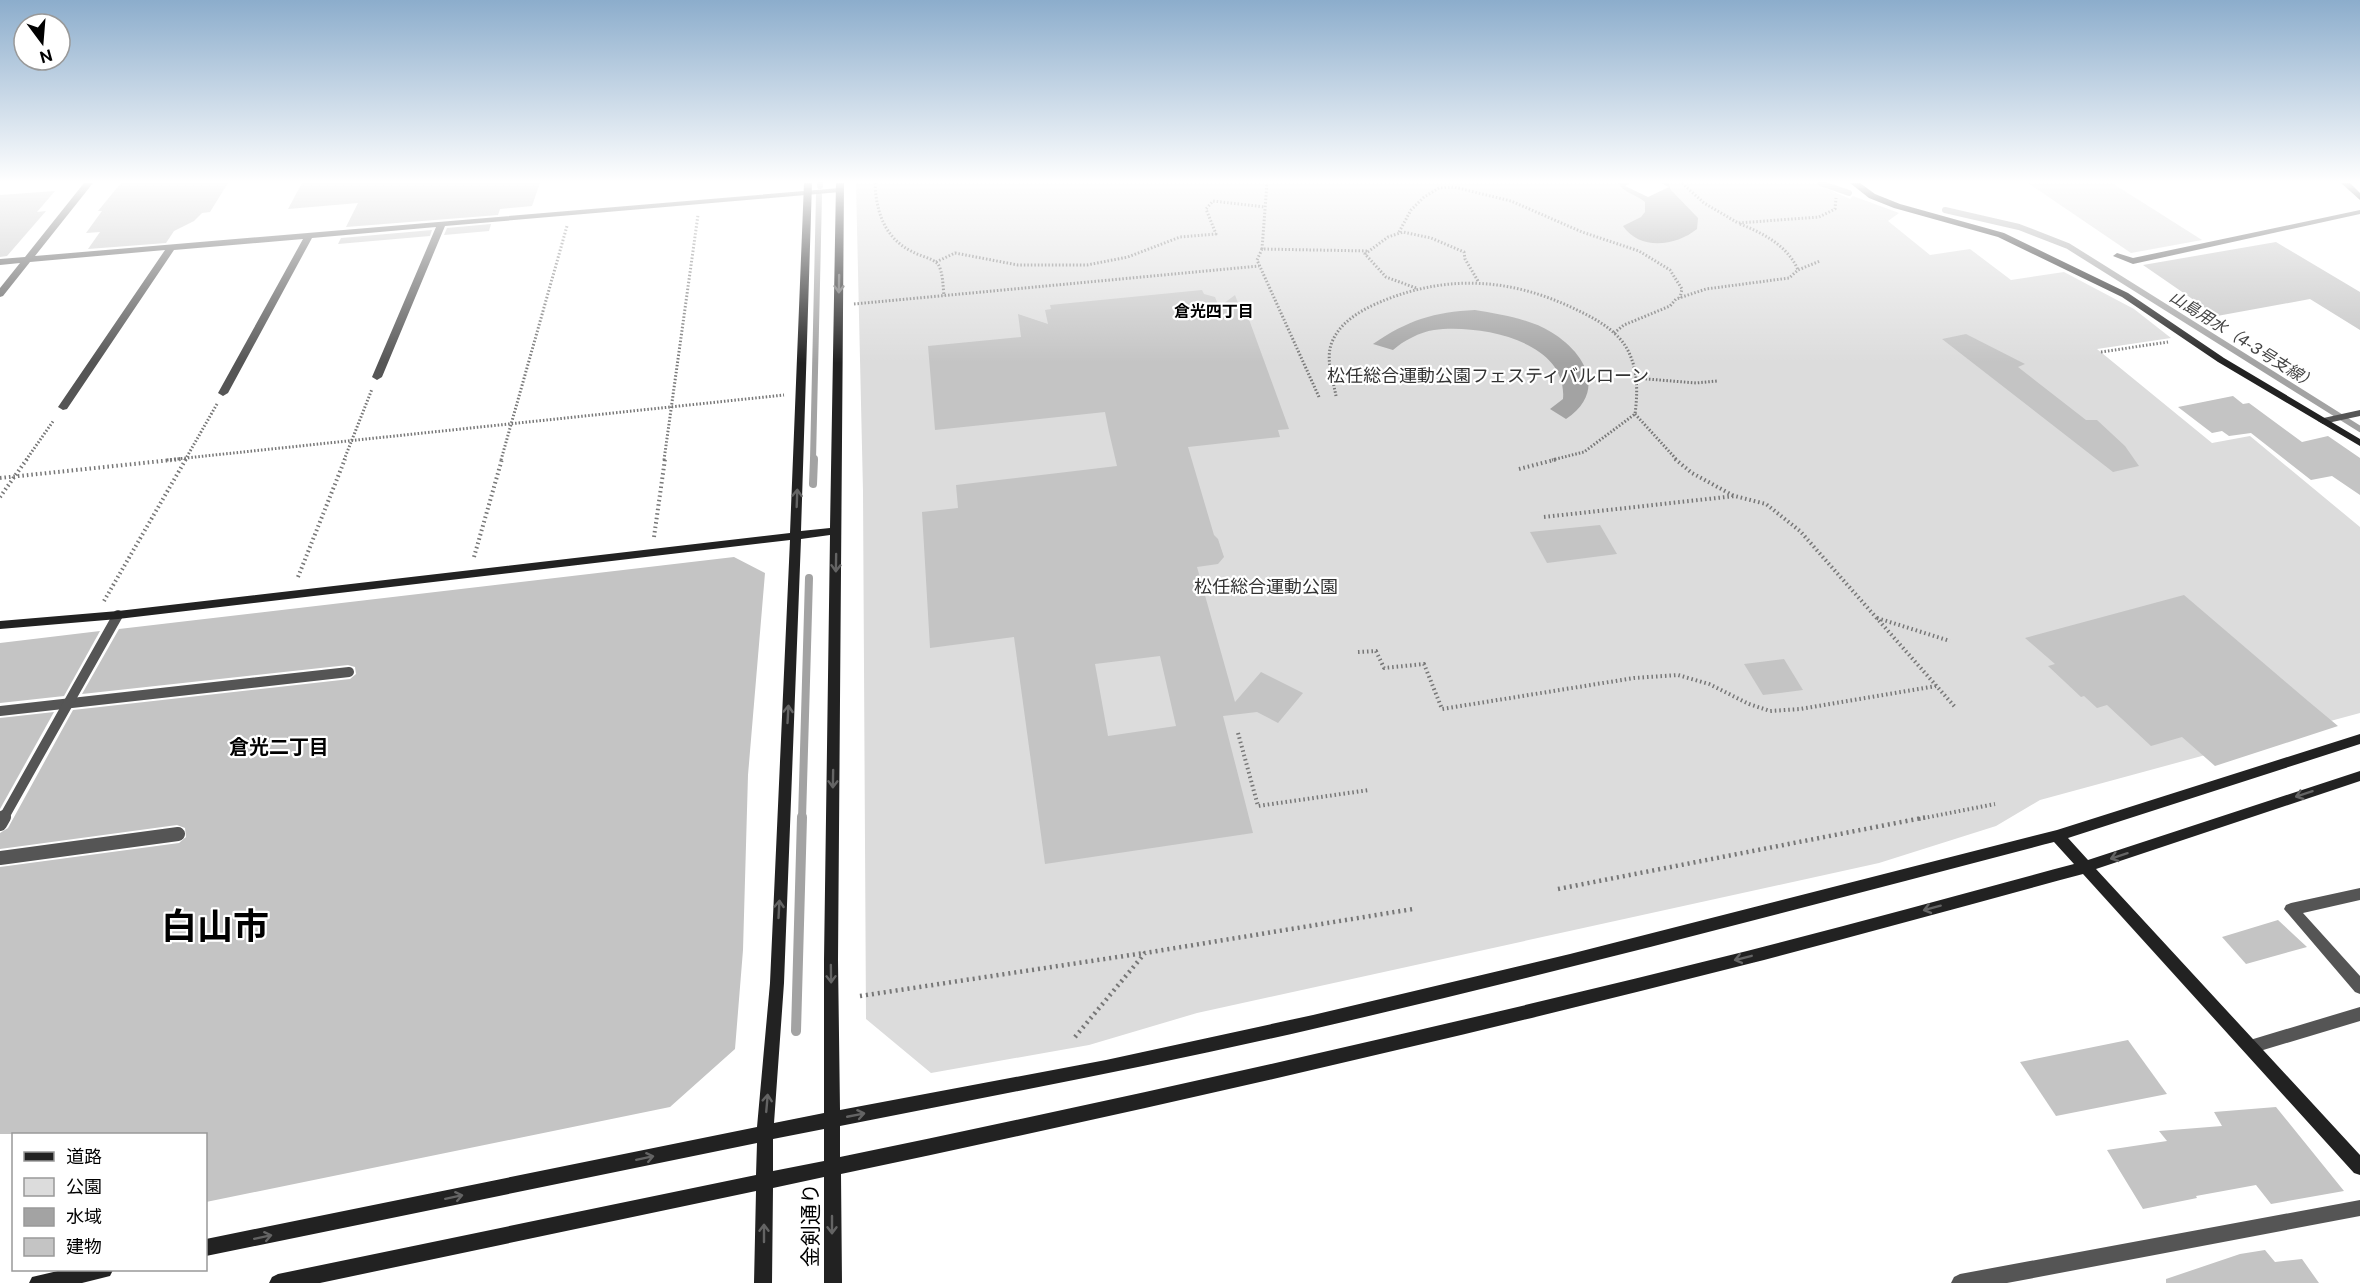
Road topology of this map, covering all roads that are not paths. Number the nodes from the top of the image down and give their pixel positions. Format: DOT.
graph roads {
  1 [pos="41,243"];
  2 [pos="230,243"];
  3 [pos="305,243"];
  4 [pos="433,243"];
  5 [pos="805,243"];
  6 [pos="840,243"];
  7 [pos="2017,243"];
  8 [pos="2217,243"];
  9 [pos="171,248"];
  10 [pos="2117,256"];
  11 [pos="27,260"];
  12 [pos="0,262"];
  13 [pos="0,294"];
  14 [pos="377,377"];
  15 [pos="223,393"];
  16 [pos="63,407"];
  17 [pos="2354,414"];
  18 [pos="2322,420"];
  19 [pos="2360,443"];
  20 [pos="836,531"];
  21 [pos="796,535"];
  22 [pos="118,615"];
  23 [pos="0,625"];
  24 [pos="349,672"];
  25 [pos="68,703"];
  26 [pos="0,711"];
  27 [pos="2360,739"];
  28 [pos="2360,776"];
  29 [pos="0,825"];
  30 [pos="178,834"];
  31 [pos="2057,836"];
  32 [pos="0,858"];
  33 [pos="2085,867"];
  34 [pos="2360,894"];
  35 [pos="2360,987"];
  36 [pos="2360,1014"];
  37 [pos="2250,1047"];
  38 [pos="833,1119"];
  39 [pos="765,1133"];
  40 [pos="2360,1167"];
  41 [pos="832,1168"];
  42 [pos="764,1183"];
  43 [pos="2360,1208"];
  44 [pos="207,1248"];
  45 [pos="95,1271"];
  46 [pos="38,1283"];
  47 [pos="278,1283"];
  48 [pos="763,1283"];
  49 [pos="832,1283"];
  50 [pos="1960,1283"];
  1 -- 11 [label="street"];
  2 -- 9 [label="street"];
  3 -- 15 [label="street"];
  4 -- 14 [label="street"];
  21 -- 5 [label="street, one-way"];
  6 -- 20 [label="street, 金剣通り, one-way"];
  7 -- 18 [label="street"];
  8 -- 10 [label="street"];
  9 -- 11 [label="street"];
  9 -- 16 [label="street"];
  11 -- 12 [label="street"];
  11 -- 13 [label="street"];
  17 -- 18 [label="street"];
  18 -- 19 [label="street"];
  20 -- 21 [label="street"];
  20 -- 38 [label="street, 金剣通り, one-way"];
  21 -- 22 [label="street"];
  39 -- 21 [label="street, one-way"];
  22 -- 23 [label="street"];
  22 -- 25 [label="lane"];
  24 -- 25 [label="lane"];
  25 -- 26 [label="lane"];
  25 -- 29 [label="lane"];
  27 -- 31 [label="street"];
  28 -- 33 [label="street, one-way"];
  30 -- 32 [label="lane"];
  31 -- 33 [label="street"];
  38 -- 31 [label="street, one-way"];
  33 -- 37 [label="street"];
  33 -- 41 [label="street, one-way"];
  34 -- 35 [label="street"];
  36 -- 37 [label="street"];
  37 -- 40 [label="street"];
  38 -- 39 [label="street"];
  38 -- 41 [label="street, 金剣通り"];
  39 -- 42 [label="street"];
  44 -- 39 [label="street, one-way"];
  41 -- 42 [label="street"];
  41 -- 49 [label="street, 金剣通り, one-way"];
  42 -- 47 [label="street"];
  48 -- 42 [label="street, one-way"];
  43 -- 50 [label="street"];
  45 -- 46 [label="street"];
}
